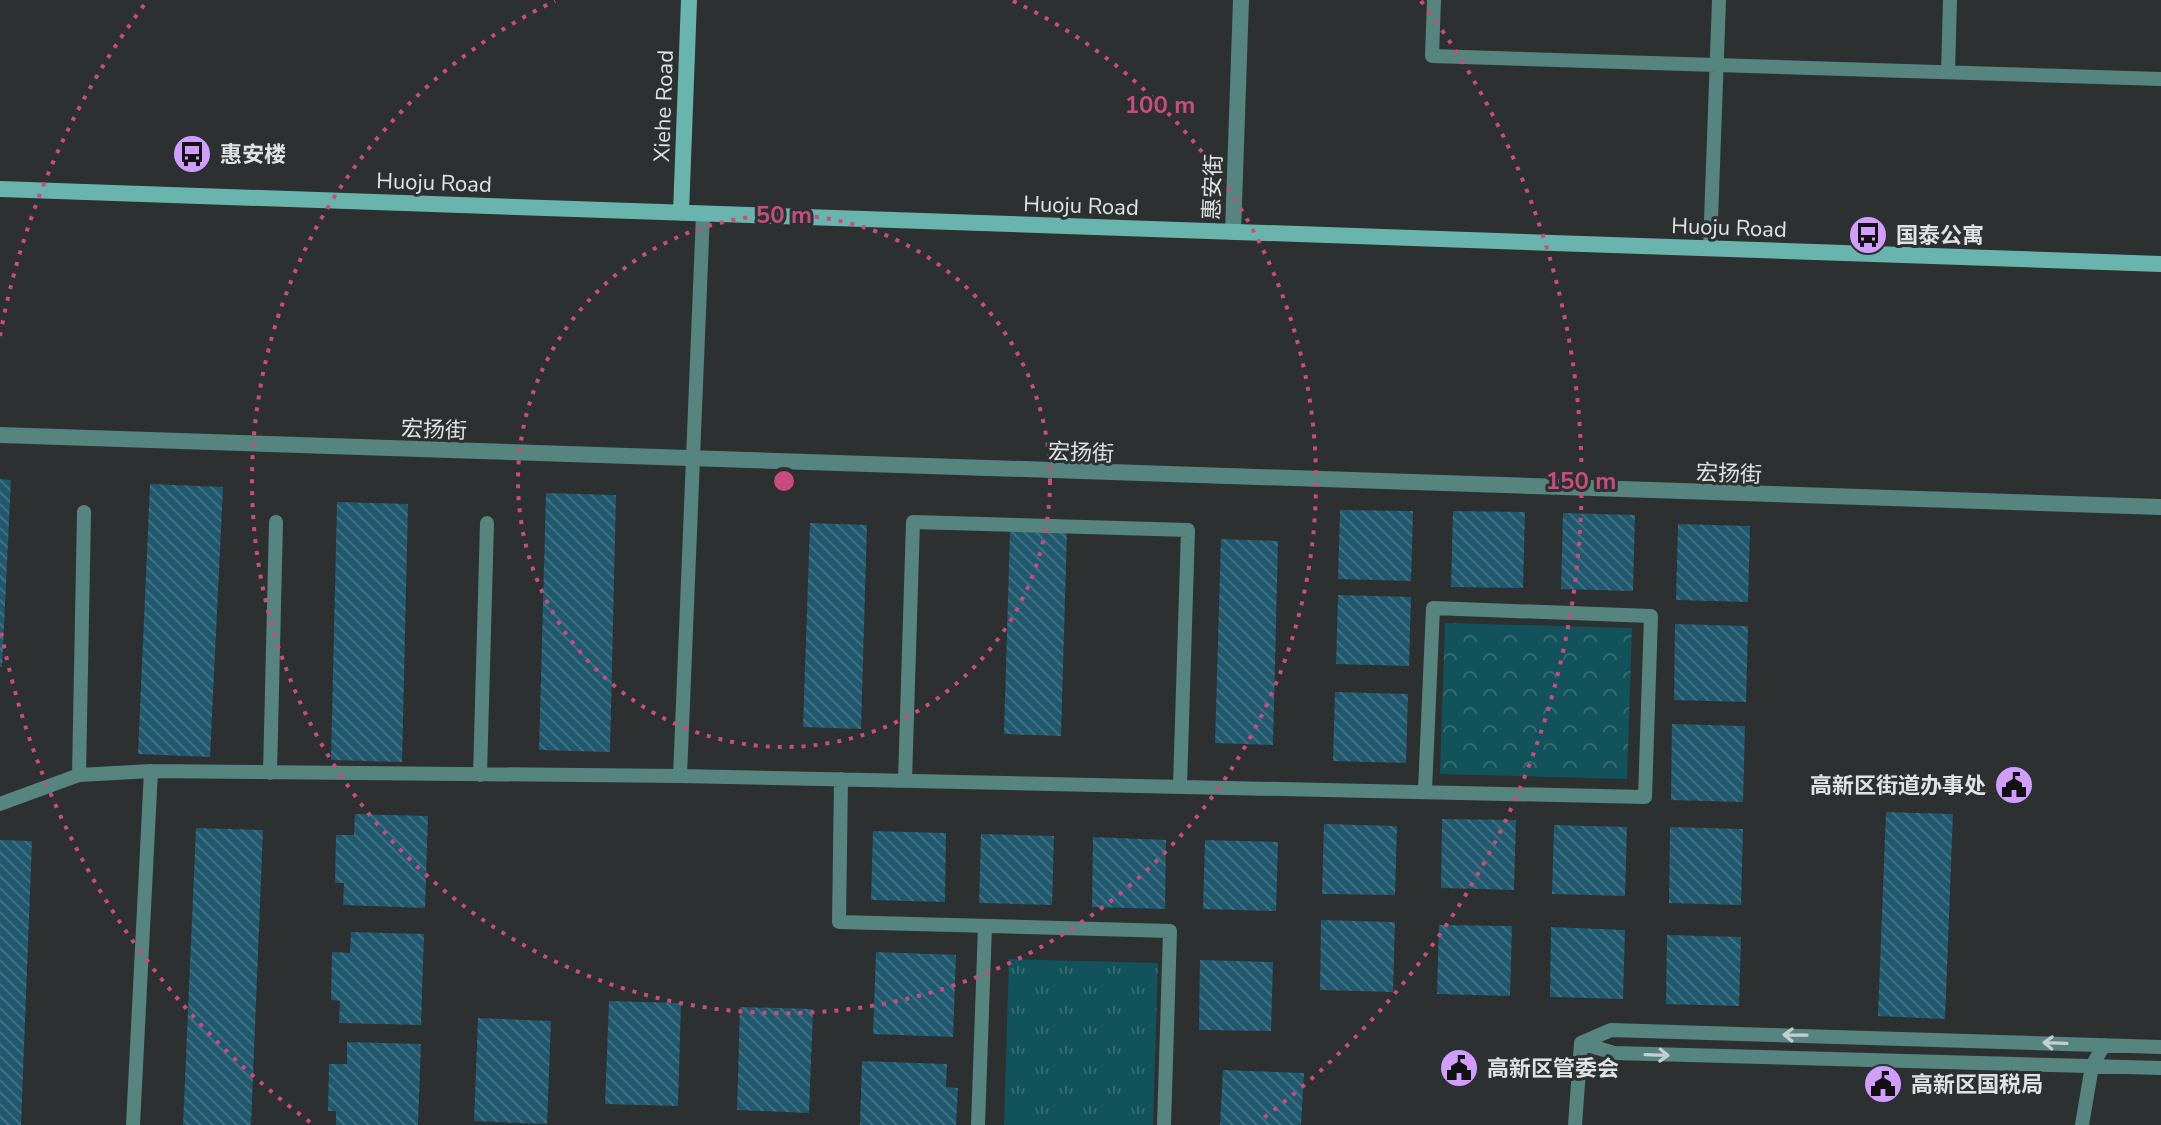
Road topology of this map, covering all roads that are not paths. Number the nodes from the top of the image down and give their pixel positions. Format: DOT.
graph roads {
  1 [pos="689,0"];
  2 [pos="1241,0"];
  3 [pos="1434,0"];
  4 [pos="1719,0"];
  5 [pos="1950,0"];
  6 [pos="1716,65"];
  7 [pos="1948,72"];
  8 [pos="2161,79"];
  9 [pos="0,189"];
  10 [pos="681,213"];
  11 [pos="703,214"];
  12 [pos="1233,232"];
  13 [pos="1710,248"];
  14 [pos="2161,264"];
  15 [pos="0,435"];
  16 [pos="693,461"];
  17 [pos="2161,507"];
  18 [pos="84,512"];
  19 [pos="276,522"];
  20 [pos="487,523"];
  21 [pos="151,771"];
  22 [pos="270,773"];
  23 [pos="79,775"];
  24 [pos="480,775"];
  25 [pos="680,776"];
  26 [pos="841,779"];
  27 [pos="905,780"];
  28 [pos="1180,785"];
  29 [pos="1425,790"];
  30 [pos="0,804"];
  31 [pos="985,926"];
  32 [pos="1581,1043"];
  33 [pos="2104,1045"];
  34 [pos="2161,1047"];
  35 [pos="2092,1066"];
  36 [pos="2161,1068"];
  37 [pos="133,1125"];
  38 [pos="978,1125"];
  39 [pos="1164,1125"];
  40 [pos="1575,1125"];
  41 [pos="2082,1125"];
  1 -- 10 [label="street, Xiehe Road"];
  2 -- 12 [label="street, 惠安街"];
  3 -- 6 [label="lane"];
  4 -- 6 [label="lane"];
  5 -- 7 [label="lane"];
  6 -- 7 [label="lane"];
  6 -- 13 [label="lane"];
  7 -- 8 [label="lane"];
  9 -- 10 [label="street, Huoju Road"];
  10 -- 11 [label="street, Huoju Road"];
  11 -- 12 [label="street, Huoju Road"];
  11 -- 16 [label="lane"];
  12 -- 13 [label="street, Huoju Road"];
  13 -- 14 [label="street, Huoju Road"];
  15 -- 16 [label="street, 宏扬街"];
  16 -- 17 [label="street, 宏扬街"];
  16 -- 25 [label="lane"];
  18 -- 23 [label="lane"];
  19 -- 22 [label="lane"];
  20 -- 24 [label="lane"];
  21 -- 22 [label="lane"];
  21 -- 23 [label="lane"];
  21 -- 37 [label="lane"];
  22 -- 24 [label="lane"];
  23 -- 30 [label="lane"];
  24 -- 25 [label="lane"];
  25 -- 26 [label="lane"];
  26 -- 27 [label="lane"];
  26 -- 31 [label="lane"];
  27 -- 28 [label="lane"];
  27 -- 28 [label="lane"];
  28 -- 29 [label="lane"];
  29 -- 29 [label="lane"];
  31 -- 38 [label="lane"];
  31 -- 39 [label="lane"];
  33 -- 32 [label="lane, one-way"];
  32 -- 35 [label="lane, one-way"];
  32 -- 40 [label="lane"];
  33 -- 34 [label="lane"];
  33 -- 35 [label="lane"];
  35 -- 36 [label="lane"];
  35 -- 41 [label="lane"];
}
